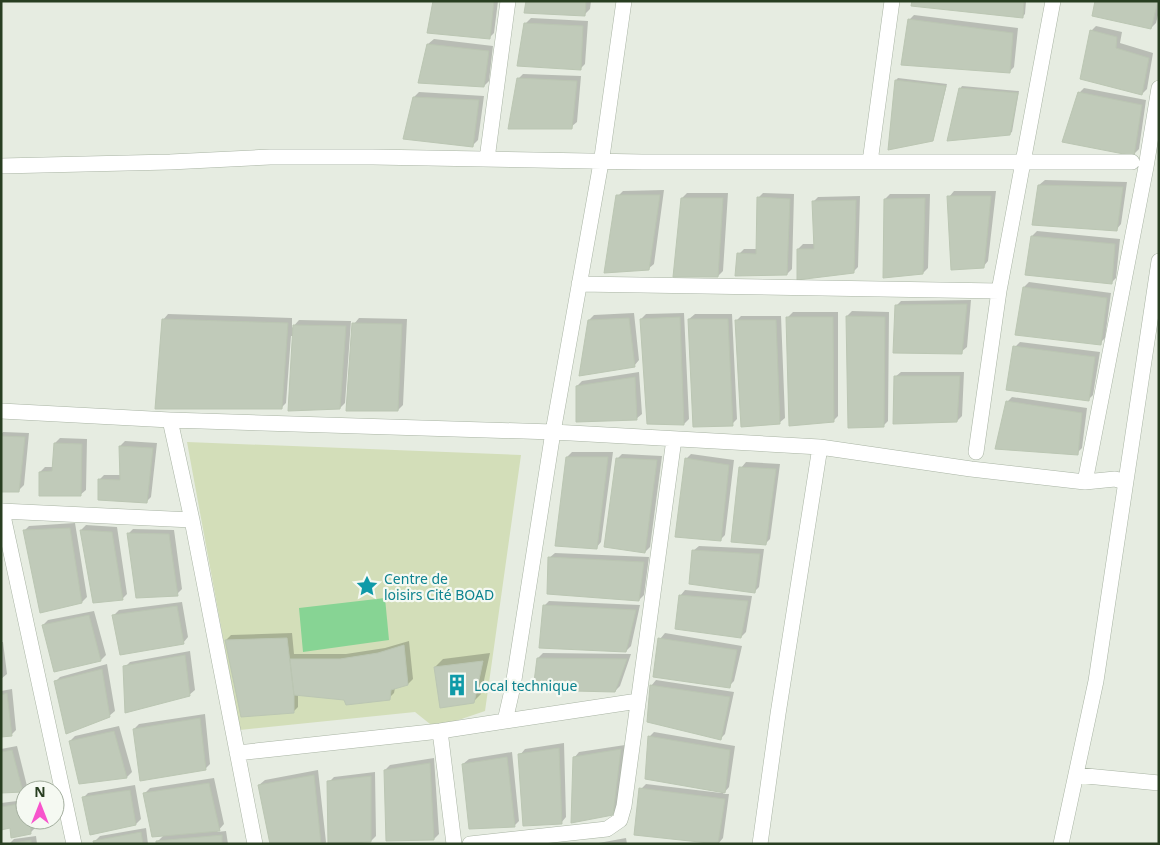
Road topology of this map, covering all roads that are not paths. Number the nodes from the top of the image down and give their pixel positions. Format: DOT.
graph roads {
  1 [pos="508,1"];
  2 [pos="624,1"];
  3 [pos="892,1"];
  4 [pos="1053,1"];
  5 [pos="1159,88"];
  6 [pos="487,160"];
  7 [pos="601,160"];
  8 [pos="870,162"];
  9 [pos="1022,162"];
  10 [pos="1132,162"];
  11 [pos="1,166"];
  12 [pos="1159,261"];
  13 [pos="579,284"];
  14 [pos="999,290"];
  15 [pos="1155,304"];
  16 [pos="1,411"];
  17 [pos="170,420"];
  18 [pos="553,432"];
  19 [pos="674,439"];
  20 [pos="820,447"];
  21 [pos="976,452"];
  22 [pos="1085,482"];
  23 [pos="1125,482"];
  24 [pos="1,511"];
  25 [pos="192,520"];
  26 [pos="638,701"];
  27 [pos="505,720"];
  28 [pos="440,731"];
  29 [pos="238,753"];
  30 [pos="1076,775"];
  31 [pos="1159,783"];
  32 [pos="74,844"];
  33 [pos="255,844"];
  34 [pos="454,844"];
  35 [pos="470,844"];
  36 [pos="760,844"];
  37 [pos="1061,844"];
  1 -- 6 [label="street"];
  2 -- 7 [label="street"];
  3 -- 8 [label="street"];
  4 -- 9 [label="street"];
  5 -- 22 [label="street"];
  6 -- 7 [label="street"];
  6 -- 11 [label="street"];
  7 -- 8 [label="street"];
  7 -- 13 [label="street"];
  8 -- 9 [label="street"];
  9 -- 10 [label="street"];
  9 -- 14 [label="street"];
  12 -- 15 [label="street"];
  13 -- 14 [label="street"];
  13 -- 18 [label="street"];
  14 -- 21 [label="street"];
  15 -- 23 [label="street"];
  16 -- 17 [label="street"];
  17 -- 18 [label="street"];
  17 -- 25 [label="street"];
  18 -- 19 [label="street"];
  18 -- 27 [label="street"];
  19 -- 20 [label="street"];
  19 -- 26 [label="street"];
  20 -- 22 [label="street"];
  20 -- 36 [label="street"];
  22 -- 23 [label="street"];
  23 -- 30 [label="street"];
  24 -- 25 [label="street"];
  24 -- 32 [label="street"];
  25 -- 29 [label="street"];
  26 -- 27 [label="street"];
  26 -- 35 [label="street"];
  27 -- 28 [label="street"];
  28 -- 29 [label="street"];
  28 -- 34 [label="street"];
  29 -- 33 [label="street"];
  30 -- 31 [label="street"];
  30 -- 37 [label="street"];
}
